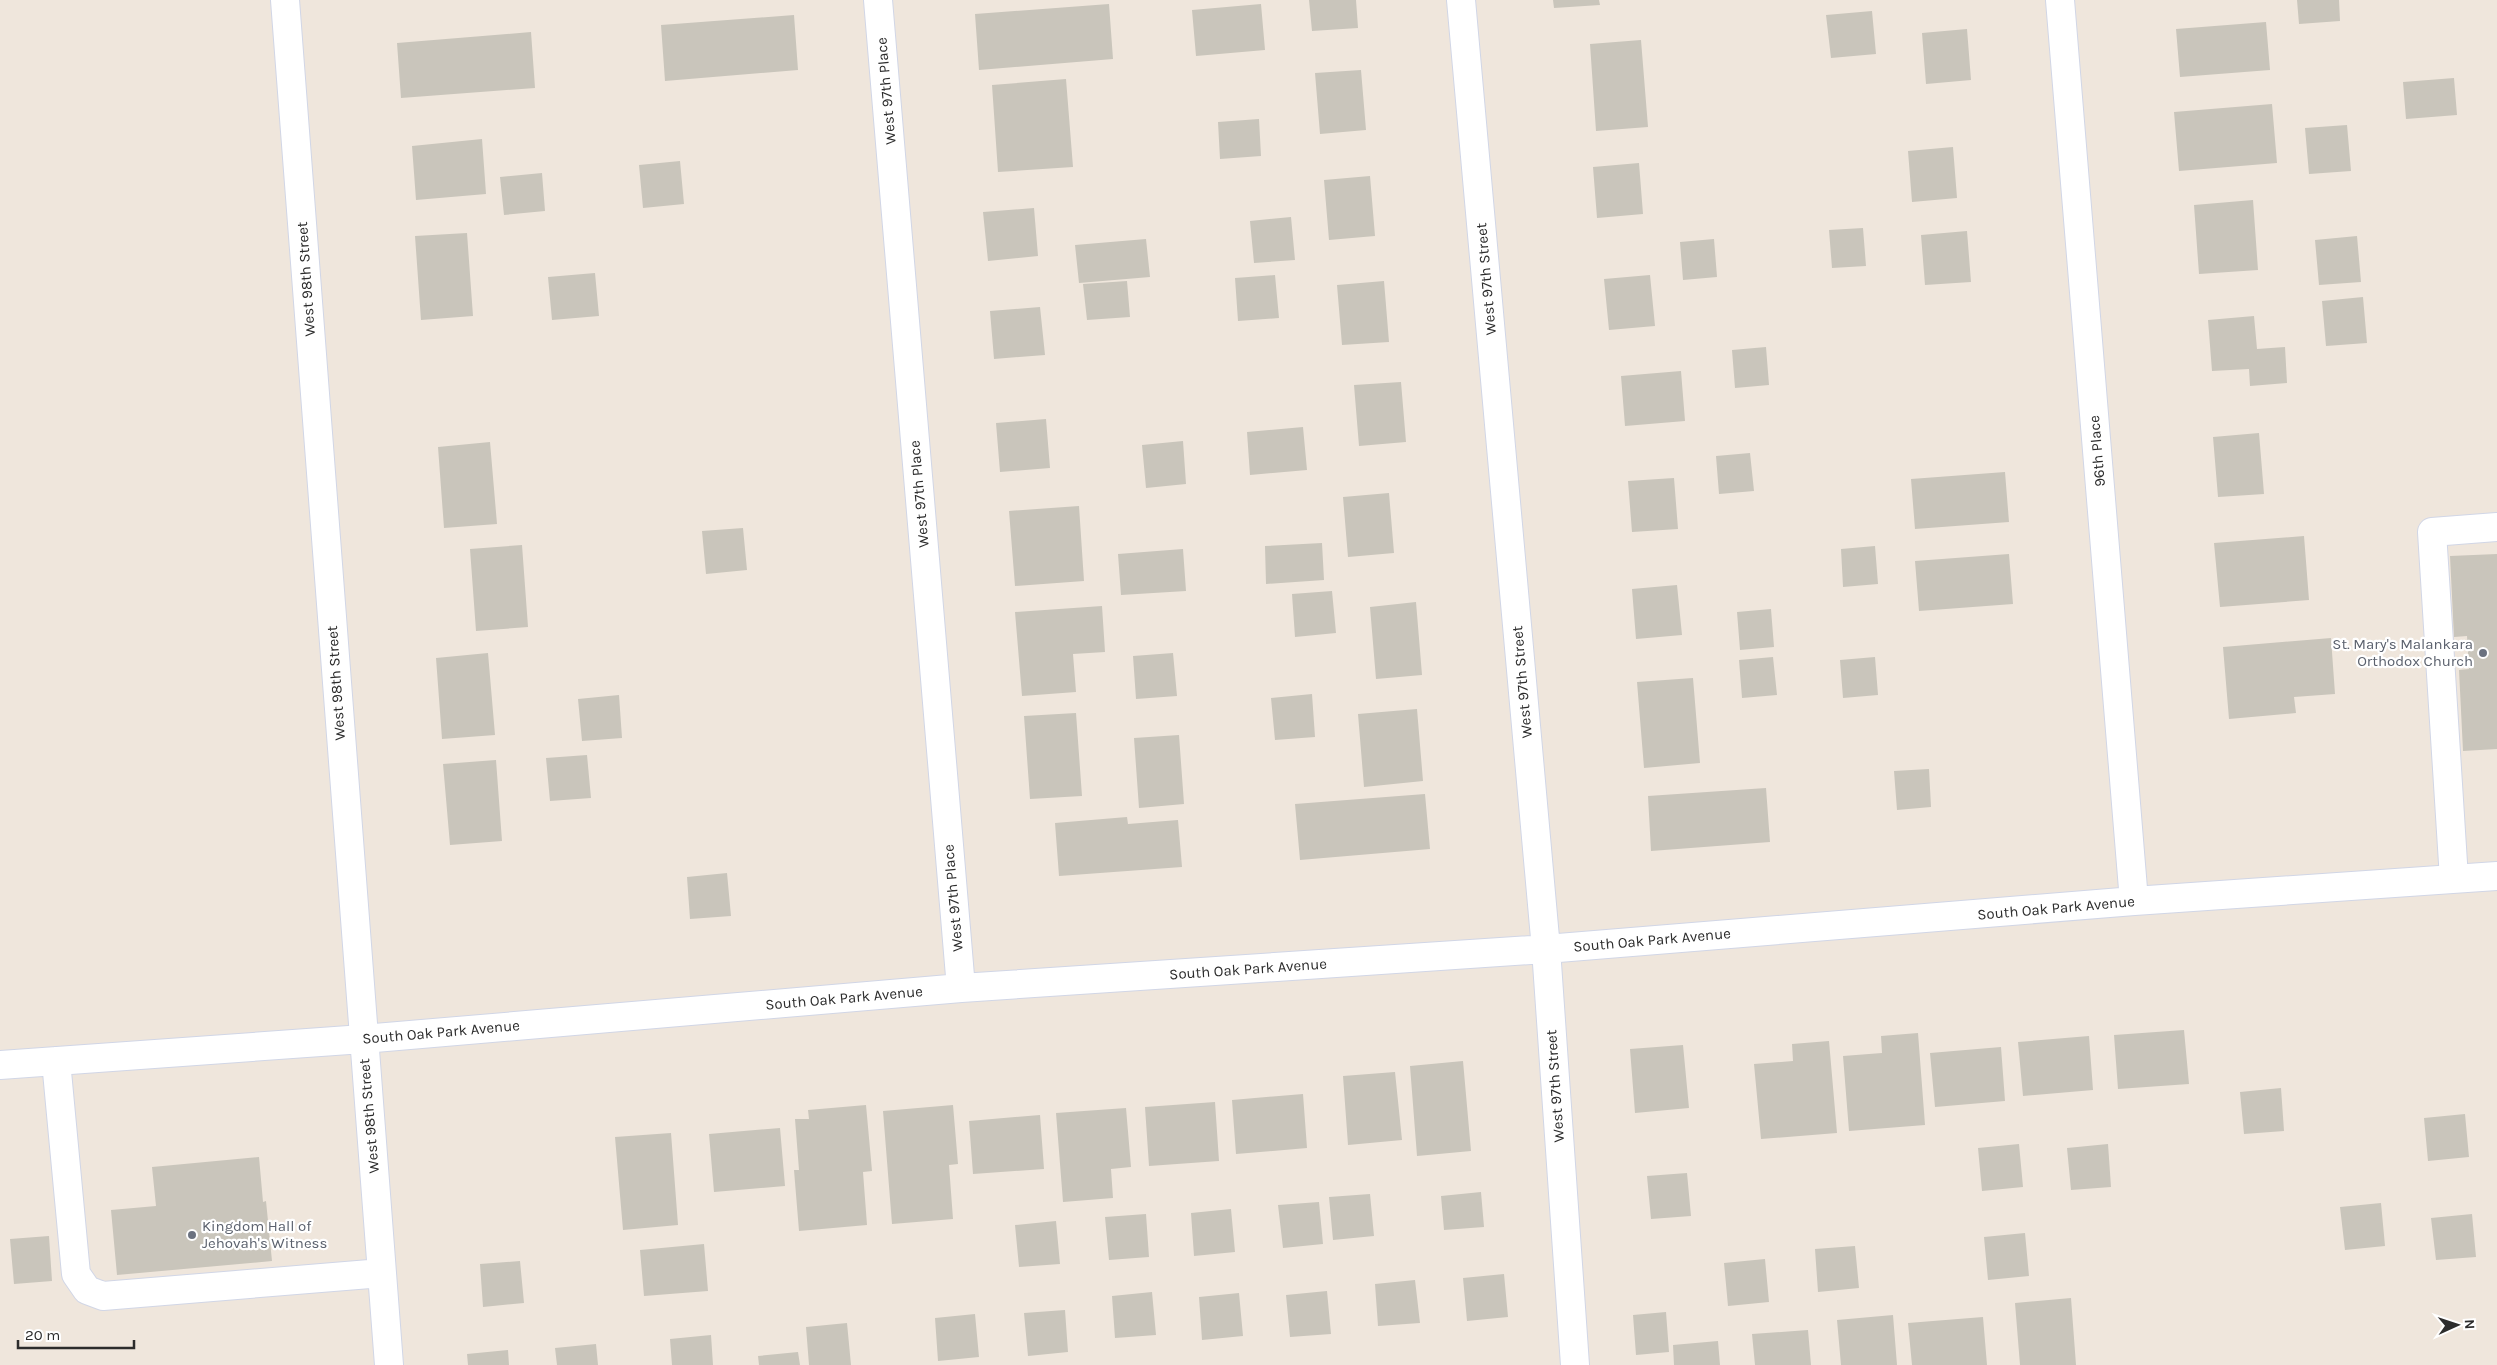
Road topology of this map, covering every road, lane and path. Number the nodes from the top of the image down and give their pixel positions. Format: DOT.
graph roads {
  1 [pos="285,0"];
  2 [pos="878,0"];
  3 [pos="1461,0"];
  4 [pos="2060,0"];
  5 [pos="2497,527"];
  6 [pos="2497,876"];
  7 [pos="2454,878"];
  8 [pos="2134,901"];
  9 [pos="1546,949"];
  10 [pos="961,988"];
  11 [pos="363,1038"];
  12 [pos="56,1061"];
  13 [pos="0,1065"];
  14 [pos="382,1273"];
  15 [pos="390,1365"];
  16 [pos="1574,1365"];
  1 -- 11 [label="street, West 98th Street"];
  2 -- 10 [label="street, West 97th Place"];
  3 -- 9 [label="street, West 97th Street"];
  4 -- 8 [label="street, 96th Place"];
  5 -- 7 [label="street"];
  6 -- 7 [label="street, South Oak Park Avenue"];
  7 -- 8 [label="street, South Oak Park Avenue"];
  8 -- 9 [label="street, South Oak Park Avenue"];
  9 -- 10 [label="street, South Oak Park Avenue"];
  9 -- 16 [label="street, West 97th Street"];
  10 -- 11 [label="street, South Oak Park Avenue"];
  11 -- 12 [label="street, South Oak Park Avenue"];
  11 -- 14 [label="street, West 98th Street"];
  12 -- 13 [label="street, South Oak Park Avenue"];
  12 -- 14 [label="street"];
  14 -- 15 [label="street, West 98th Street"];
}
